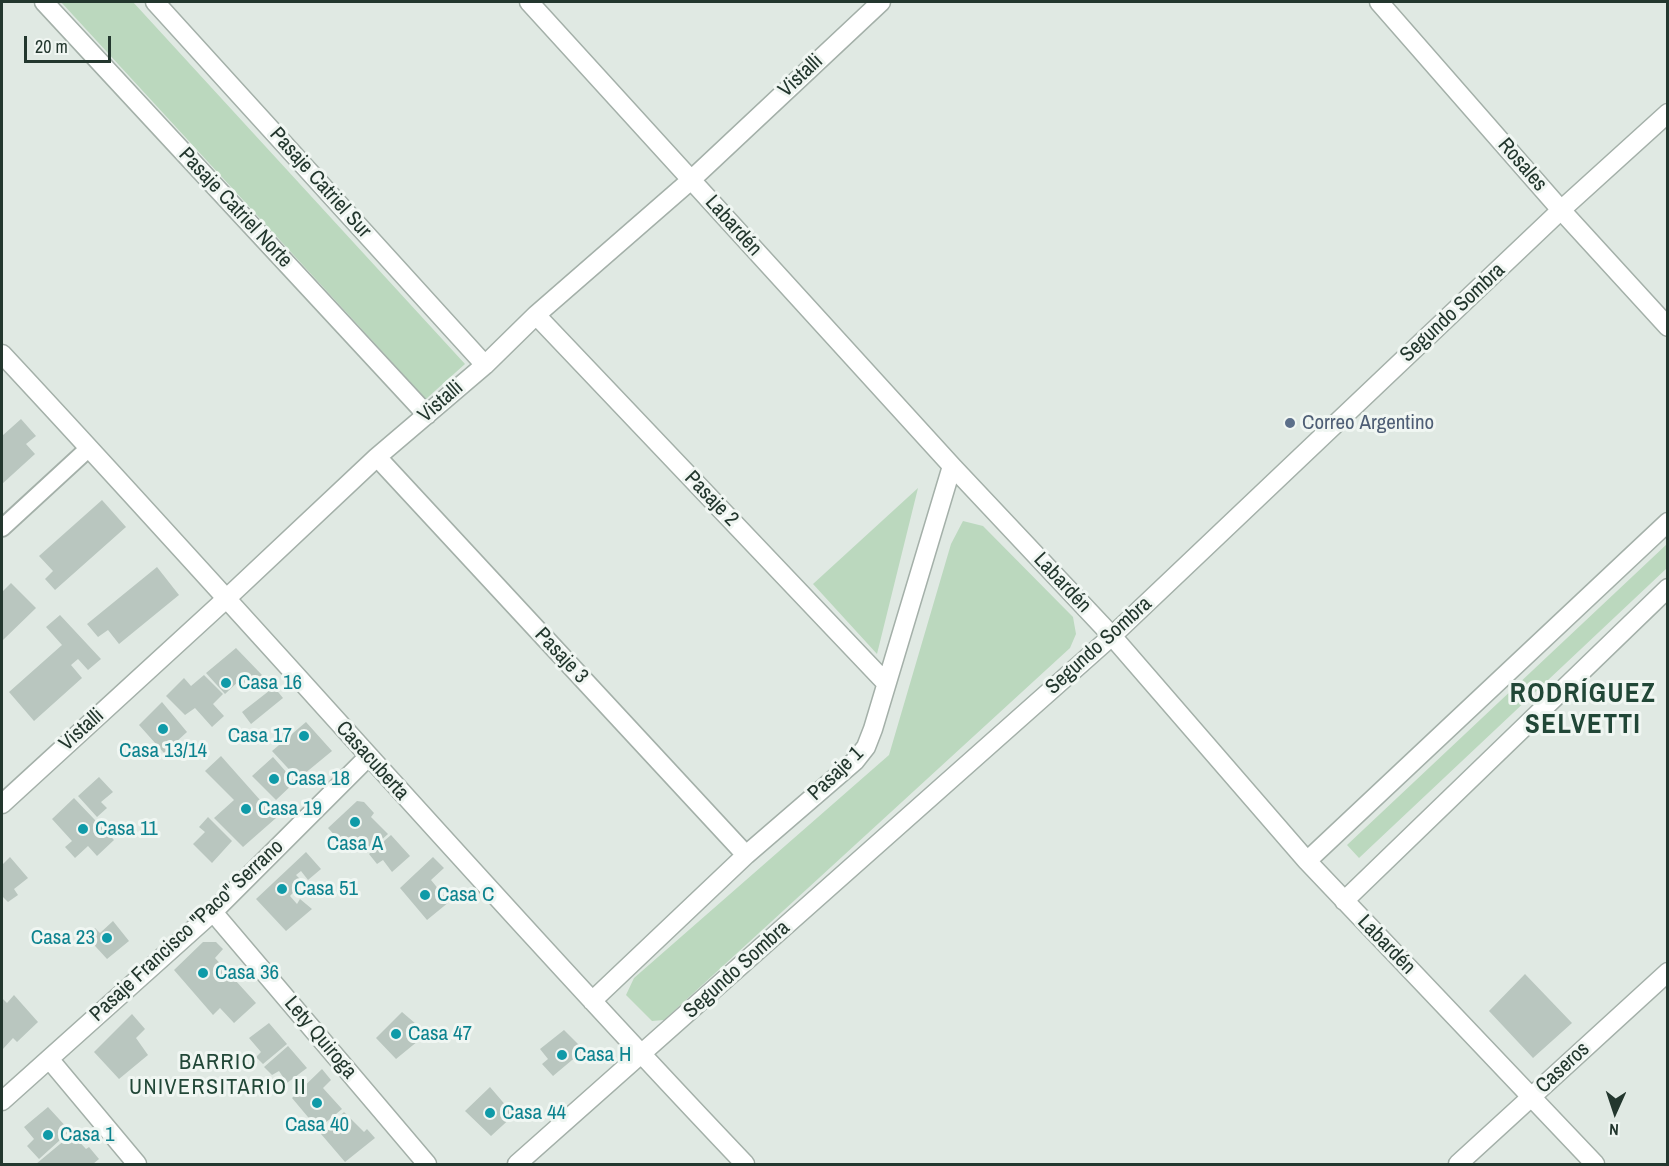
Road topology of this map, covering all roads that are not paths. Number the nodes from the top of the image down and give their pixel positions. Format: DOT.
graph roads {
  1 [pos="44,2"];
  2 [pos="155,2"];
  3 [pos="530,2"];
  4 [pos="881,2"];
  5 [pos="1379,2"];
  6 [pos="1668,113"];
  7 [pos="691,180"];
  8 [pos="1561,210"];
  9 [pos="536,315"];
  10 [pos="1668,327"];
  11 [pos="2,354"];
  12 [pos="484,364"];
  13 [pos="427,415"];
  14 [pos="89,448"];
  15 [pos="377,457"];
  16 [pos="952,466"];
  17 [pos="1668,522"];
  18 [pos="2,528"];
  19 [pos="1668,588"];
  20 [pos="227,598"];
  21 [pos="1112,636"];
  22 [pos="886,683"];
  23 [pos="368,757"];
  24 [pos="2,804"];
  25 [pos="746,855"];
  26 [pos="1307,861"];
  27 [pos="1344,901"];
  28 [pos="213,912"];
  29 [pos="1668,972"];
  30 [pos="592,1001"];
  31 [pos="642,1055"];
  32 [pos="50,1059"];
  33 [pos="1532,1097"];
  34 [pos="2,1101"];
  35 [pos="137,1164"];
  36 [pos="427,1164"];
  37 [pos="517,1164"];
  38 [pos="745,1164"];
  39 [pos="1458,1164"];
  40 [pos="1595,1164"];
  1 -- 13 [label="street, Pasaje Catriel Norte"];
  2 -- 12 [label="street, Pasaje Catriel Sur"];
  3 -- 7 [label="street, Labardén"];
  4 -- 7 [label="street, Vistalli"];
  5 -- 8 [label="street, Rosales"];
  6 -- 8 [label="street, Segundo Sombra"];
  7 -- 9 [label="street, Vistalli"];
  7 -- 16 [label="street, Labardén"];
  8 -- 10 [label="street, Rosales"];
  8 -- 21 [label="street, Segundo Sombra"];
  9 -- 12 [label="street, Vistalli"];
  9 -- 22 [label="street, Pasaje 2"];
  11 -- 14 [label="street, Casacuberta"];
  12 -- 13 [label="street, Vistalli"];
  13 -- 15 [label="street, Vistalli"];
  14 -- 18 [label="lane"];
  14 -- 20 [label="street, Casacuberta"];
  15 -- 20 [label="street, Vistalli"];
  15 -- 25 [label="street, Pasaje 3"];
  16 -- 21 [label="street, Labardén"];
  16 -- 22 [label="street, Pasaje 1"];
  17 -- 26 [label="street"];
  19 -- 27 [label="street"];
  20 -- 23 [label="street, Casacuberta"];
  20 -- 24 [label="street, Vistalli"];
  21 -- 26 [label="street, Labardén"];
  21 -- 31 [label="street, Segundo Sombra"];
  22 -- 25 [label="street, Pasaje 1"];
  23 -- 28 [label="street, Pasaje Francisco \"Paco\" Serrano"];
  23 -- 30 [label="street, Casacuberta"];
  25 -- 30 [label="street, Pasaje 1"];
  26 -- 27 [label="street, Labardén"];
  27 -- 33 [label="street, Labardén"];
  28 -- 32 [label="street, Pasaje Francisco \"Paco\" Serrano"];
  28 -- 36 [label="street, Lety Quiroga"];
  29 -- 33 [label="street, Caseros"];
  30 -- 31 [label="street, Casacuberta"];
  31 -- 37 [label="street, Segundo Sombra"];
  31 -- 38 [label="street, Casacuberta"];
  32 -- 34 [label="street, Pasaje Francisco \"Paco\" Serrano"];
  32 -- 35 [label="street"];
  33 -- 39 [label="street, Caseros"];
  33 -- 40 [label="street, Labardén"];
}
